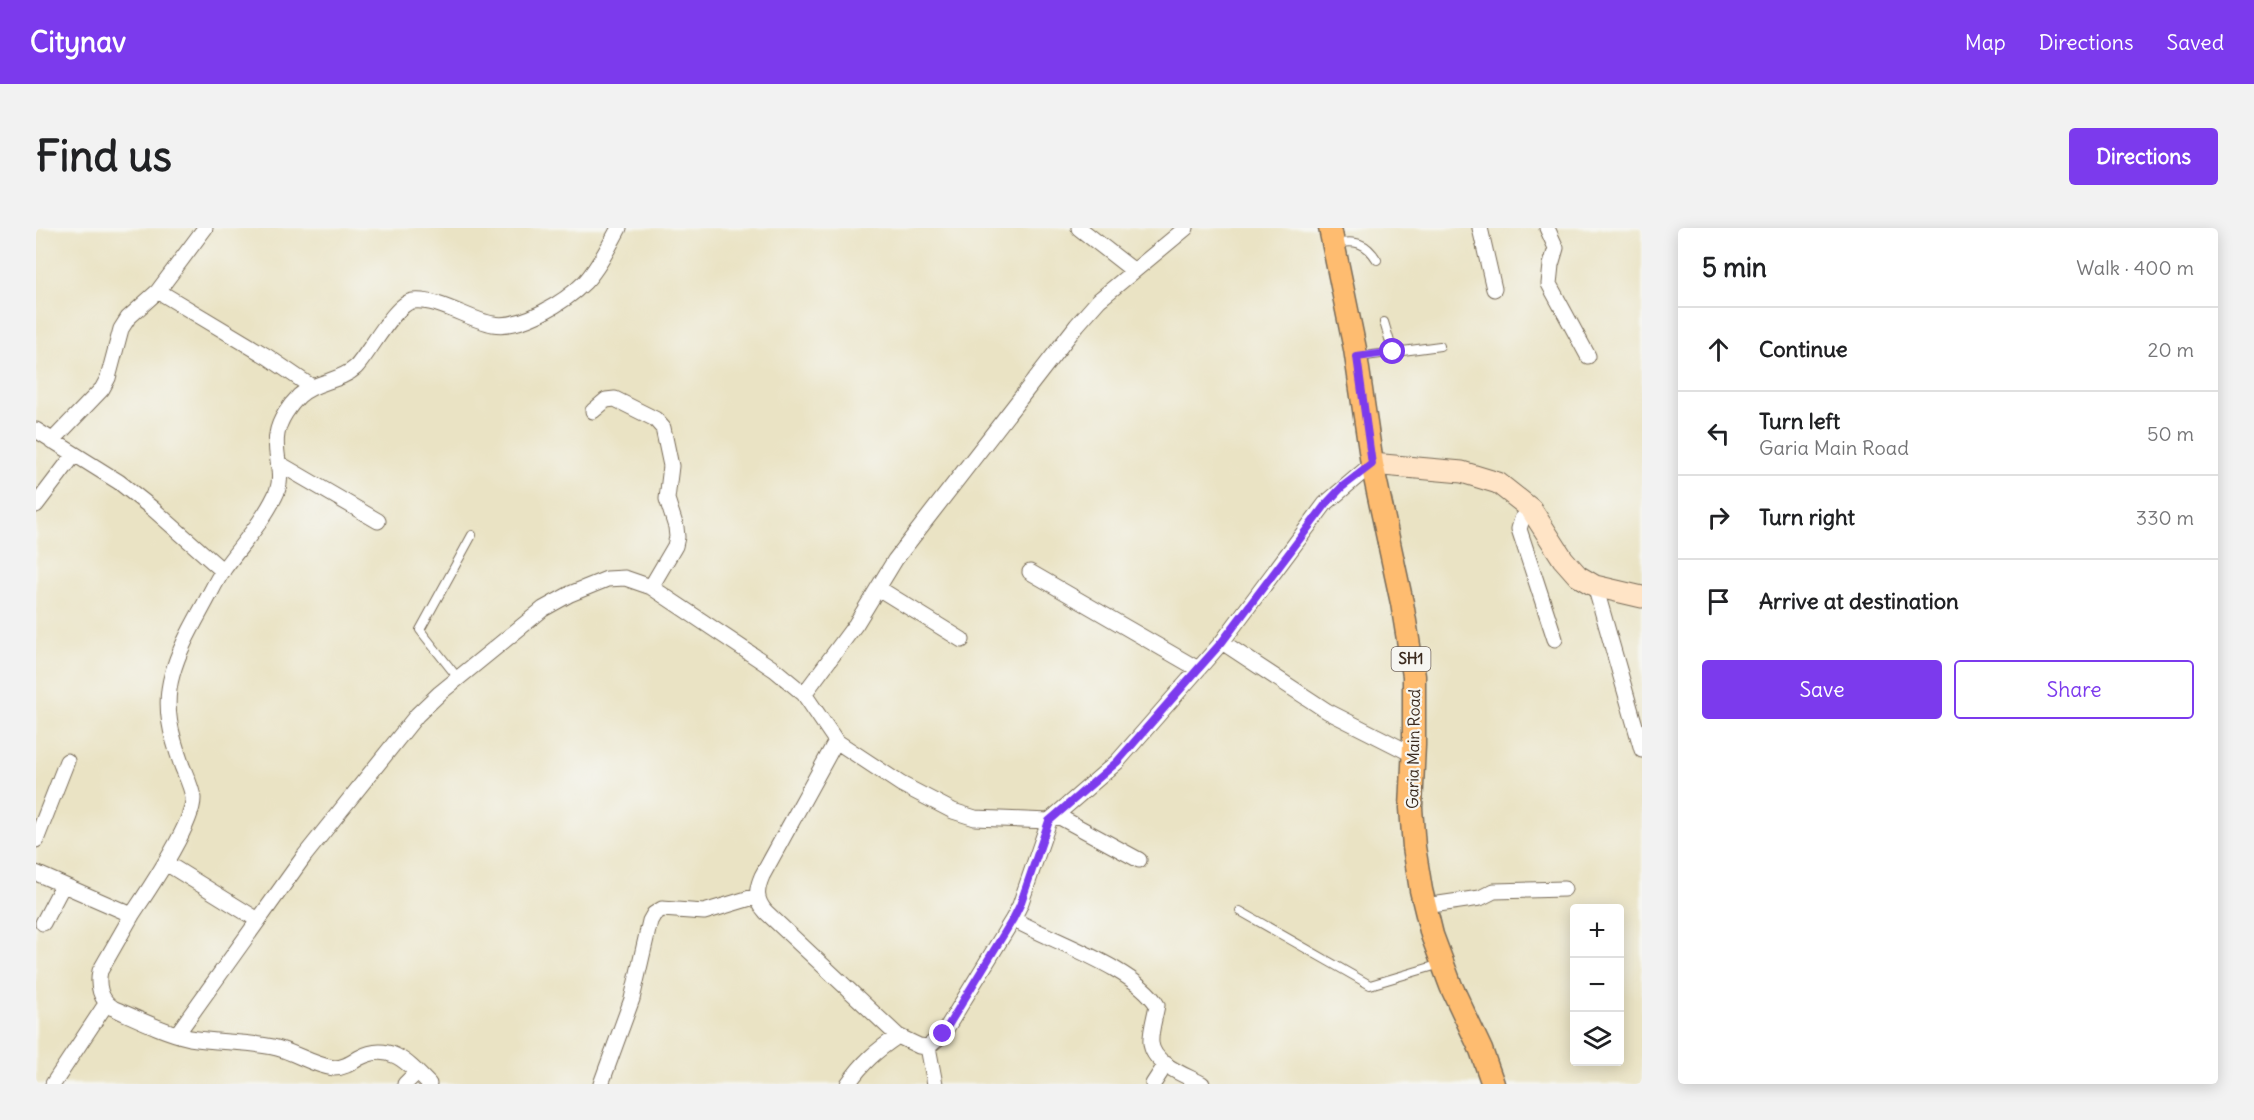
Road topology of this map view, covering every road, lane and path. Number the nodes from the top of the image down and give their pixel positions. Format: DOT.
graph roads {
  1 [pos="205,228"];
  2 [pos="619,228"];
  3 [pos="1079,228"];
  4 [pos="1186,228"];
  5 [pos="1480,228"];
  6 [pos="1547,228"];
  7 [pos="1332,236"];
  8 [pos="1377,260"];
  9 [pos="1134,271"];
  10 [pos="1494,289"];
  11 [pos="158,291"];
  12 [pos="1384,322"];
  13 [pos="1440,346"];
  14 [pos="1393,352"];
  15 [pos="1588,356"];
  16 [pos="1357,357"];
  17 [pos="312,387"];
  18 [pos="593,411"];
  19 [pos="36,430"];
  20 [pos="52,441"];
  21 [pos="74,455"];
  22 [pos="280,464"];
  23 [pos="1372,464"];
  24 [pos="36,505"];
  25 [pos="1531,509"];
  26 [pos="378,521"];
  27 [pos="472,535"];
  28 [pos="223,571"];
  29 [pos="1030,572"];
  30 [pos="1595,586"];
  31 [pos="651,587"];
  32 [pos="878,588"];
  33 [pos="1642,597"];
  34 [pos="1555,639"];
  35 [pos="962,640"];
  36 [pos="1222,642"];
  37 [pos="1198,669"];
  38 [pos="458,678"];
  39 [pos="804,694"];
  40 [pos="836,741"];
  41 [pos="1642,750"];
  42 [pos="1414,755"];
  43 [pos="67,761"];
  44 [pos="1052,818"];
  45 [pos="36,840"];
  46 [pos="1139,860"];
  47 [pos="166,863"];
  48 [pos="36,873"];
  49 [pos="63,885"];
  50 [pos="1564,889"];
  51 [pos="757,896"];
  52 [pos="1425,906"];
  53 [pos="1240,911"];
  54 [pos="132,915"];
  55 [pos="1013,919"];
  56 [pos="258,920"];
  57 [pos="43,923"];
  58 [pos="1443,964"];
  59 [pos="106,1004"];
  60 [pos="177,1034"];
  61 [pos="898,1036"];
  62 [pos="928,1047"];
  63 [pos="1166,1064"];
  64 [pos="417,1072"];
  65 [pos="53,1084"];
  66 [pos="405,1084"];
  67 [pos="429,1084"];
  68 [pos="601,1084"];
  69 [pos="848,1084"];
  70 [pos="934,1084"];
  71 [pos="1153,1084"];
  72 [pos="1202,1084"];
  73 [pos="1493,1084"];
  1 -- 11 [label="street"];
  2 -- 17 [label="street"];
  3 -- 9 [label="street"];
  4 -- 9 [label="street"];
  5 -- 10 [label="street"];
  6 -- 15 [label="street"];
  7 -- 8 [label="lane"];
  7 -- 16 [label="main road, Garia Main Road / SH1"];
  9 -- 32 [label="street"];
  11 -- 17 [label="street"];
  11 -- 20 [label="street"];
  12 -- 14 [label="lane"];
  13 -- 14 [label="lane"];
  14 -- 16 [label="lane"];
  16 -- 23 [label="main road, Garia Main Road / SH1"];
  17 -- 22 [label="street"];
  18 -- 31 [label="street"];
  19 -- 20 [label="street"];
  20 -- 21 [label="street"];
  21 -- 24 [label="street"];
  21 -- 28 [label="street"];
  22 -- 26 [label="street"];
  22 -- 28 [label="street"];
  23 -- 25 [label="main road"];
  23 -- 36 [label="street"];
  23 -- 42 [label="main road, Garia Main Road / SH1"];
  25 -- 30 [label="main road"];
  25 -- 34 [label="street"];
  27 -- 38 [label="lane"];
  28 -- 47 [label="street"];
  29 -- 37 [label="street"];
  30 -- 33 [label="main road"];
  30 -- 41 [label="street"];
  31 -- 38 [label="street"];
  31 -- 39 [label="street"];
  32 -- 35 [label="street"];
  32 -- 39 [label="street"];
  36 -- 37 [label="street"];
  36 -- 42 [label="street"];
  37 -- 44 [label="street"];
  38 -- 56 [label="street"];
  39 -- 40 [label="street"];
  40 -- 44 [label="street"];
  40 -- 51 [label="street"];
  42 -- 52 [label="main road, Garia Main Road / SH1"];
  43 -- 45 [label="street"];
  44 -- 46 [label="street"];
  44 -- 55 [label="street"];
  47 -- 54 [label="street"];
  47 -- 56 [label="street"];
  48 -- 49 [label="street"];
  49 -- 54 [label="street"];
  49 -- 57 [label="street"];
  50 -- 52 [label="street"];
  51 -- 61 [label="street"];
  51 -- 68 [label="street"];
  52 -- 58 [label="main road, Garia Main Road / SH1"];
  53 -- 58 [label="lane"];
  54 -- 59 [label="street"];
  55 -- 62 [label="street"];
  55 -- 63 [label="street"];
  56 -- 60 [label="street"];
  58 -- 73 [label="main road, Garia Main Road / SH1"];
  59 -- 60 [label="street"];
  59 -- 65 [label="street"];
  60 -- 64 [label="street"];
  61 -- 62 [label="street"];
  61 -- 69 [label="street"];
  62 -- 70 [label="street"];
  63 -- 71 [label="street"];
  63 -- 72 [label="street"];
  64 -- 66 [label="street"];
  64 -- 67 [label="street"];
}
